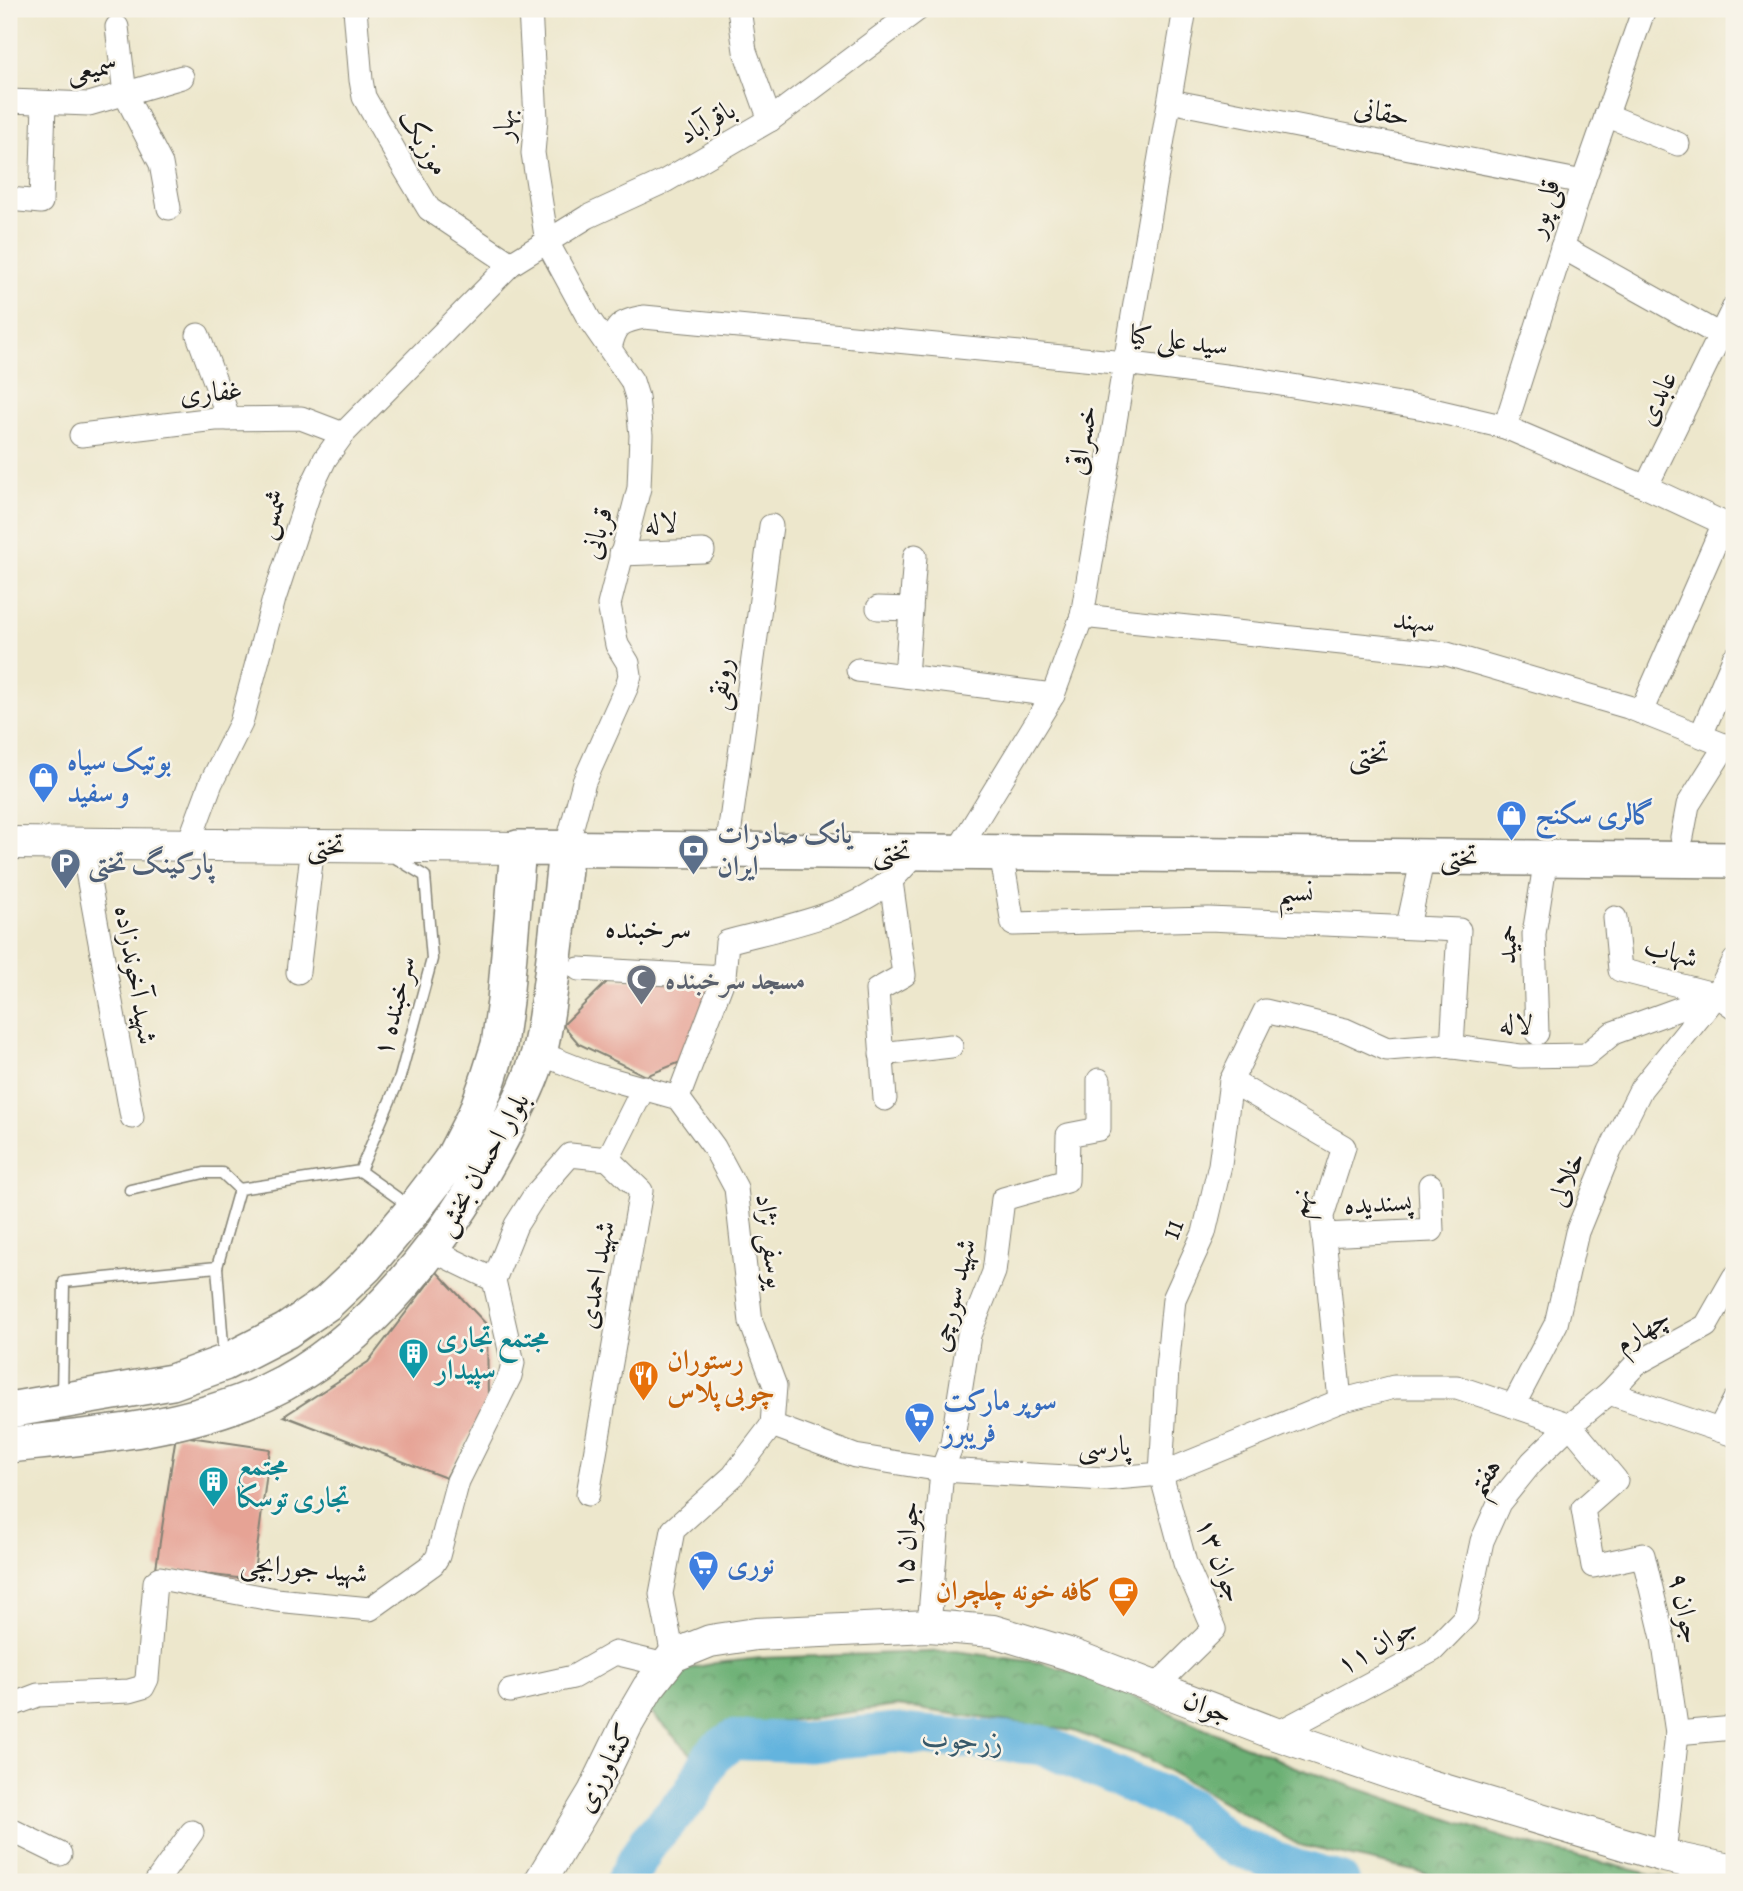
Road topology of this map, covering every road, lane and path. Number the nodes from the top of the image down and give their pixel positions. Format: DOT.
graph roads {
  1 [pos="355,9"];
  2 [pos="530,9"];
  3 [pos="739,9"];
  4 [pos="918,9"];
  5 [pos="1185,9"];
  6 [pos="1644,9"];
  7 [pos="117,27"];
  8 [pos="182,77"];
  9 [pos="125,94"];
  10 [pos="9,101"];
  11 [pos="1170,101"];
  12 [pos="44,103"];
  13 [pos="1606,115"];
  14 [pos="771,120"];
  15 [pos="1678,144"];
  16 [pos="1583,182"];
  17 [pos="9,200"];
  18 [pos="169,208"];
  19 [pos="547,242"];
  20 [pos="1562,247"];
  21 [pos="512,264"];
  22 [pos="1734,307"];
  23 [pos="198,335"];
  24 [pos="1727,339"];
  25 [pos="610,348"];
  26 [pos="1125,363"];
  27 [pos="229,419"];
  28 [pos="1505,427"];
  29 [pos="344,434"];
  30 [pos="81,435"];
  31 [pos="1646,487"];
  32 [pos="771,526"];
  33 [pos="1729,526"];
  34 [pos="703,551"];
  35 [pos="621,554"];
  36 [pos="915,556"];
  37 [pos="878,608"];
  38 [pos="911,609"];
  39 [pos="1082,616"];
  40 [pos="1734,658"];
  41 [pos="858,670"];
  42 [pos="906,677"];
  43 [pos="1053,695"];
  44 [pos="1641,712"];
  45 [pos="1701,735"];
  46 [pos="1730,747"];
  47 [pos="1682,837"];
  48 [pos="9,843"];
  49 [pos="82,844"];
  50 [pos="188,845"];
  51 [pos="313,846"];
  52 [pos="378,847"];
  53 [pos="518,848"];
  54 [pos="566,849"];
  55 [pos="727,850"];
  56 [pos="917,852"];
  57 [pos="957,852"];
  58 [pos="1001,853"];
  59 [pos="1423,857"];
  60 [pos="1546,858"];
  61 [pos="1734,860"];
  62 [pos="891,881"];
  63 [pos="1615,918"];
  64 [pos="1408,926"];
  65 [pos="557,930"];
  66 [pos="510,931"];
  67 [pos="1734,961"];
  68 [pos="579,969"];
  69 [pos="298,972"];
  70 [pos="724,977"];
  71 [pos="1725,1001"];
  72 [pos="1265,1012"];
  73 [pos="1537,1033"];
  74 [pos="951,1046"];
  75 [pos="1452,1047"];
  76 [pos="539,1053"];
  77 [pos="881,1055"];
  78 [pos="1100,1080"];
  79 [pos="1231,1081"];
  80 [pos="643,1087"];
  81 [pos="678,1098"];
  82 [pos="885,1098"];
  83 [pos="132,1117"];
  84 [pos="608,1159"];
  85 [pos="360,1171"];
  86 [pos="1430,1185"];
  87 [pos="239,1189"];
  88 [pos="130,1191"];
  89 [pos="414,1209"];
  90 [pos="1323,1235"];
  91 [pos="432,1250"];
  92 [pos="217,1267"];
  93 [pos="494,1280"];
  94 [pos="1732,1286"];
  95 [pos="224,1363"];
  96 [pos="1609,1393"];
  97 [pos="1340,1401"];
  98 [pos="1734,1401"];
  99 [pos="62,1402"];
  100 [pos="1513,1406"];
  101 [pos="9,1410"];
  102 [pos="1570,1424"];
  103 [pos="772,1425"];
  104 [pos="1727,1432"];
  105 [pos="9,1445"];
  106 [pos="942,1469"];
  107 [pos="1161,1474"];
  108 [pos="588,1494"];
  109 [pos="1475,1579"];
  110 [pos="929,1626"];
  111 [pos="669,1661"];
  112 [pos="1156,1686"];
  113 [pos="510,1691"];
  114 [pos="9,1706"];
  115 [pos="1734,1728"];
  116 [pos="1677,1733"];
  117 [pos="1276,1734"];
  118 [pos="9,1829"];
  119 [pos="192,1832"];
  120 [pos="60,1854"];
  121 [pos="1664,1856"];
  122 [pos="1734,1871"];
  123 [pos="156,1882"];
  124 [pos="540,1882"];
  1 -- 21 [label="street, موزیک"];
  2 -- 19 [label="street, بهار"];
  3 -- 14 [label="street"];
  4 -- 14 [label="street, باقرآباد"];
  5 -- 11 [label="street, خسراقی"];
  6 -- 13 [label="street, قلی پور"];
  7 -- 9 [label="street"];
  8 -- 9 [label="street, سمیعی"];
  9 -- 12 [label="street, سمیعی"];
  9 -- 18 [label="street"];
  10 -- 12 [label="street, سمیعی"];
  11 -- 16 [label="street, حقانی"];
  11 -- 26 [label="street, خسراقی"];
  12 -- 17 [label="street"];
  13 -- 15 [label="street"];
  13 -- 16 [label="street, قلی پور"];
  14 -- 19 [label="street, باقرآباد"];
  16 -- 20 [label="street, قلی پور"];
  19 -- 21 [label="street, باقرآباد"];
  19 -- 25 [label="street, قربانی"];
  20 -- 24 [label="street"];
  20 -- 28 [label="street, قلی پور"];
  21 -- 29 [label="street, شمس"];
  22 -- 24 [label="street, عابدی"];
  23 -- 27 [label="street"];
  24 -- 31 [label="street, عابدی"];
  25 -- 26 [label="street, سید علی کیا"];
  25 -- 35 [label="street, قربانی"];
  26 -- 28 [label="street, سید علی کیا"];
  26 -- 39 [label="street, خسراقی"];
  27 -- 29 [label="street, غفاری"];
  27 -- 30 [label="street, غفاری"];
  28 -- 31 [label="street, سید علی کیا"];
  29 -- 50 [label="street, شمس"];
  31 -- 33 [label="street, سید علی کیا"];
  32 -- 55 [label="street, رونقی"];
  33 -- 44 [label="street"];
  34 -- 35 [label="street, لاله"];
  35 -- 54 [label="street, قربانی"];
  36 -- 38 [label="street"];
  37 -- 38 [label="street"];
  38 -- 42 [label="street"];
  39 -- 43 [label="street, خسراقی"];
  39 -- 44 [label="street, سهند"];
  40 -- 45 [label="street"];
  41 -- 42 [label="street"];
  42 -- 43 [label="street"];
  43 -- 57 [label="street, خسراقی"];
  44 -- 45 [label="street, سهند"];
  45 -- 46 [label="street, سهند"];
  46 -- 47 [label="street, سهند"];
  48 -- 49 [label="main road, تختی"];
  49 -- 50 [label="main road, تختی"];
  49 -- 83 [label="street, شهید آخوندزاده"];
  50 -- 51 [label="main road, تختی"];
  51 -- 52 [label="main road, تختی"];
  51 -- 69 [label="street"];
  52 -- 53 [label="main road, تختی"];
  52 -- 85 [label="lane, سرخبنده ۱"];
  53 -- 54 [label="main road, تختی"];
  53 -- 66 [label="main road, بلوار احسان بخش"];
  54 -- 55 [label="main road, تختی"];
  54 -- 65 [label="main road, بلوار احسان بخش"];
  55 -- 56 [label="main road, تختی"];
  56 -- 57 [label="main road, تختی"];
  56 -- 62 [label="street"];
  57 -- 58 [label="main road, تختی"];
  58 -- 59 [label="main road, تختی"];
  58 -- 64 [label="street, نسیم"];
  59 -- 60 [label="main road, تختی"];
  59 -- 64 [label="street"];
  60 -- 61 [label="main road, تختی"];
  60 -- 73 [label="street, حمید"];
  62 -- 70 [label="street"];
  62 -- 77 [label="street"];
  63 -- 71 [label="street, شهاب"];
  64 -- 75 [label="street, نسیم"];
  65 -- 66 [label="main road"];
  65 -- 76 [label="main road, بلوار احسان بخش"];
  66 -- 89 [label="main road, بلوار احسان بخش"];
  67 -- 71 [label="street"];
  68 -- 70 [label="street"];
  70 -- 81 [label="street"];
  71 -- 75 [label="street, لاله"];
  71 -- 100 [label="street, خلالی"];
  72 -- 75 [label="street, لاله"];
  72 -- 79 [label="street, 11"];
  74 -- 77 [label="street"];
  76 -- 80 [label="street"];
  76 -- 91 [label="main road, بلوار احسان بخش"];
  77 -- 82 [label="street"];
  78 -- 106 [label="street, شهید سورچی"];
  79 -- 90 [label="street, نهم"];
  79 -- 107 [label="street, 11"];
  80 -- 81 [label="street"];
  80 -- 84 [label="street"];
  81 -- 103 [label="street, یوسفی نژاد"];
  84 -- 93 [label="street"];
  84 -- 108 [label="street, شهید احمدی"];
  85 -- 87 [label="lane"];
  85 -- 89 [label="lane"];
  86 -- 90 [label="street, پسندیده"];
  87 -- 88 [label="lane"];
  87 -- 92 [label="lane"];
  89 -- 95 [label="main road, بلوار احسان بخش"];
  90 -- 97 [label="street, نهم"];
  91 -- 93 [label="street"];
  91 -- 105 [label="main road, بلوار احسان بخش"];
  92 -- 95 [label="lane"];
  92 -- 99 [label="lane"];
  93 -- 114 [label="street, شهید جورابچی"];
  94 -- 96 [label="street, چهارم"];
  95 -- 99 [label="main road, بلوار احسان بخش"];
  96 -- 102 [label="street, چهارم"];
  96 -- 104 [label="street"];
  97 -- 100 [label="street, پارسی"];
  97 -- 107 [label="street, پارسی"];
  98 -- 104 [label="street"];
  99 -- 101 [label="main road, بلوار احسان بخش"];
  100 -- 102 [label="street, پارسی"];
  102 -- 109 [label="street, هفتم"];
  102 -- 116 [label="street, جوان ۹"];
  103 -- 106 [label="street, پارسی"];
  103 -- 111 [label="street"];
  106 -- 107 [label="street, پارسی"];
  106 -- 110 [label="street, جوان ۱۵"];
  107 -- 112 [label="street, جوان ۱۳"];
  109 -- 117 [label="street, جوان ۱۱"];
  110 -- 111 [label="main road, جوان"];
  110 -- 112 [label="main road, جوان"];
  111 -- 113 [label="street"];
  111 -- 124 [label="main road, کشاورزی"];
  112 -- 117 [label="main road, جوان"];
  115 -- 116 [label="street"];
  116 -- 121 [label="street, جوان ۹"];
  117 -- 121 [label="main road, جوان"];
  118 -- 120 [label="street"];
  119 -- 123 [label="street"];
  121 -- 122 [label="main road, جوان"];
}
